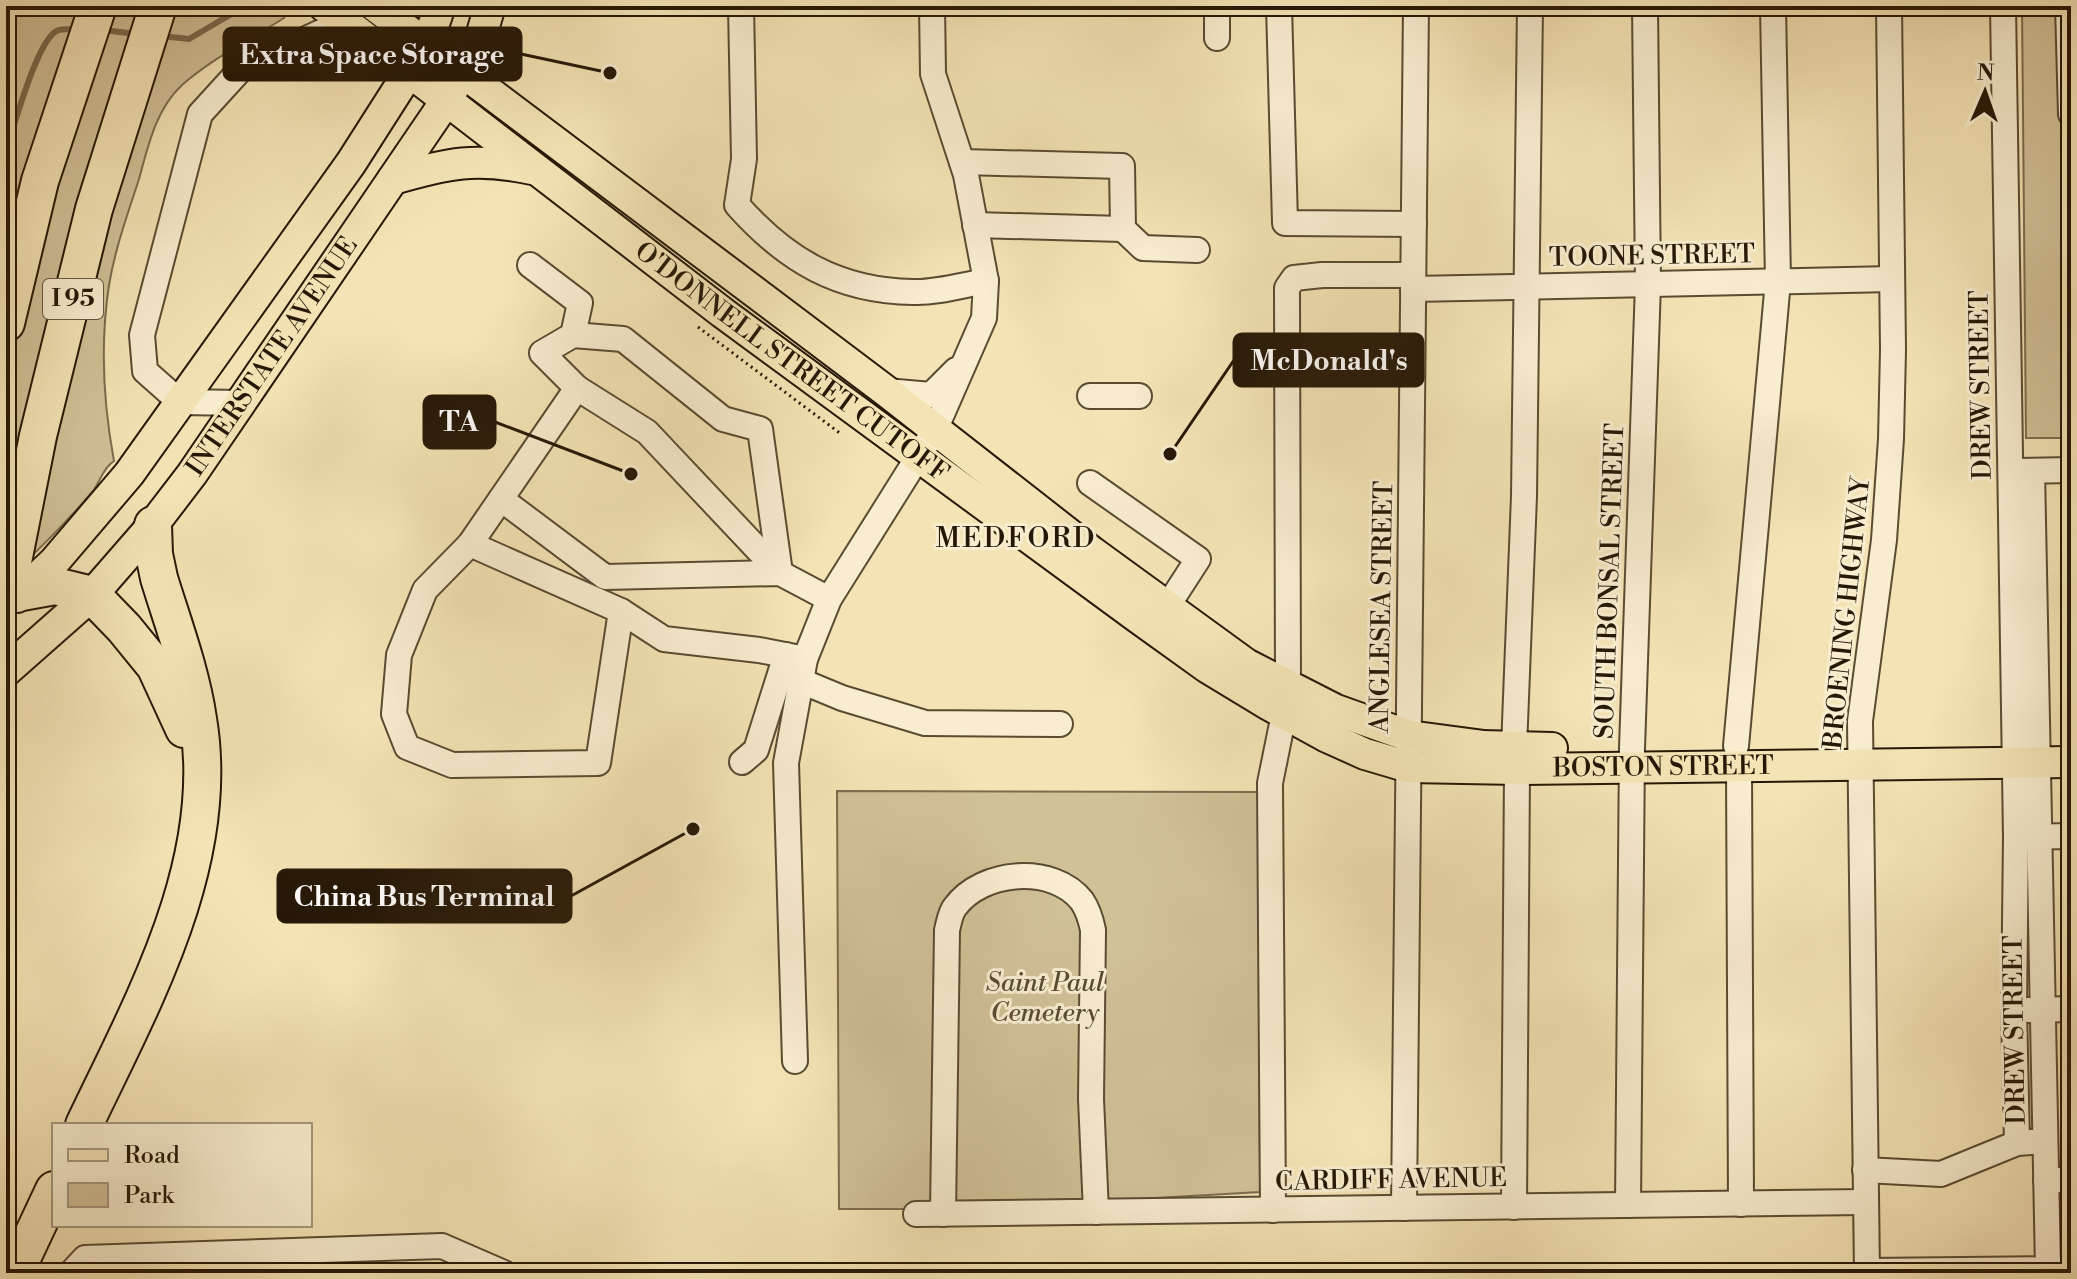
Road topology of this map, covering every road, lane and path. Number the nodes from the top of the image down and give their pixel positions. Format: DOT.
graph roads {
  1 [pos="98,6"];
  2 [pos="158,6"];
  3 [pos="375,6"];
  4 [pos="440,6"];
  5 [pos="490,6"];
  6 [pos="741,6"];
  7 [pos="932,6"];
  8 [pos="1217,6"];
  9 [pos="1279,6"];
  10 [pos="1416,6"];
  11 [pos="1530,6"];
  12 [pos="1645,6"];
  13 [pos="1773,6"];
  14 [pos="1889,6"];
  15 [pos="2003,6"];
  16 [pos="2068,6"];
  17 [pos="334,14"];
  18 [pos="1217,38"];
  19 [pos="427,44"];
  20 [pos="2070,71"];
  21 [pos="465,72"];
  22 [pos="410,73"];
  23 [pos="446,101"];
  24 [pos="2071,114"];
  25 [pos="962,162"];
  26 [pos="541,171"];
  27 [pos="393,179"];
  28 [pos="1414,224"];
  29 [pos="975,225"];
  30 [pos="1123,229"];
  31 [pos="1197,250"];
  32 [pos="530,265"];
  33 [pos="1892,279"];
  34 [pos="986,281"];
  35 [pos="1778,281"];
  36 [pos="1413,282"];
  37 [pos="1648,284"];
  38 [pos="1528,286"];
  39 [pos="6,323"];
  40 [pos="573,335"];
  41 [pos="969,357"];
  42 [pos="577,388"];
  43 [pos="886,391"];
  44 [pos="1090,396"];
  45 [pos="1139,396"];
  46 [pos="180,402"];
  47 [pos="242,403"];
  48 [pos="935,430"];
  49 [pos="918,457"];
  50 [pos="2071,470"];
  51 [pos="2021,471"];
  52 [pos="1090,483"];
  53 [pos="501,499"];
  54 [pos="153,525"];
  55 [pos="470,544"];
  56 [pos="780,573"];
  57 [pos="92,595"];
  58 [pos="11,599"];
  59 [pos="829,599"];
  60 [pos="1167,607"];
  61 [pos="621,611"];
  62 [pos="797,665"];
  63 [pos="6,671"];
  64 [pos="1278,697"];
  65 [pos="1060,724"];
  66 [pos="1409,736"];
  67 [pos="2071,742"];
  68 [pos="2026,753"];
  69 [pos="1860,756"];
  70 [pos="1737,757"];
  71 [pos="1632,758"];
  72 [pos="1516,759"];
  73 [pos="2071,762"];
  74 [pos="786,763"];
  75 [pos="1409,767"];
  76 [pos="202,792"];
  77 [pos="2071,836"];
  78 [pos="2028,837"];
  79 [pos="2071,1009"];
  80 [pos="2014,1010"];
  81 [pos="2043,1010"];
  82 [pos="795,1061"];
  83 [pos="85,1123"];
  84 [pos="2045,1140"];
  85 [pos="2017,1143"];
  86 [pos="1865,1170"];
  87 [pos="2046,1180"];
  88 [pos="2071,1180"];
  89 [pos="52,1194"];
  90 [pos="1866,1202"];
  91 [pos="1741,1204"];
  92 [pos="1628,1205"];
  93 [pos="1514,1207"];
  94 [pos="1404,1208"];
  95 [pos="1273,1210"];
  96 [pos="1096,1212"];
  97 [pos="916,1214"];
  98 [pos="943,1214"];
  99 [pos="2059,1269"];
  100 [pos="1867,1272"];
  101 [pos="15,1273"];
  102 [pos="71,1273"];
  103 [pos="504,1273"];
  1 -- 39 [label="highway, I 95"];
  2 -- 58 [label="highway, I 95"];
  3 -- 19 [label="main road, O'DONNELL STREET CUTOFF"];
  4 -- 19 [label="main road, INTERSTATE AVENUE"];
  5 -- 21 [label="main road, INTERSTATE AVENUE"];
  6 -- 34 [label="street"];
  7 -- 25 [label="street"];
  8 -- 18 [label="street"];
  9 -- 28 [label="street"];
  10 -- 28 [label="street, ANGLESEA STREET"];
  11 -- 38 [label="street"];
  12 -- 37 [label="street, SOUTH BONSAL STREET"];
  13 -- 35 [label="street"];
  14 -- 33 [label="street, BROENING HIGHWAY"];
  15 -- 51 [label="street, DREW STREET"];
  16 -- 20 [label="street"];
  17 -- 22 [label="main road, O'DONNELL STREET CUTOFF"];
  17 -- 46 [label="street"];
  19 -- 21 [label="main road, O'DONNELL STREET CUTOFF"];
  19 -- 22 [label="main road, INTERSTATE AVENUE"];
  20 -- 24 [label="street"];
  21 -- 23 [label="main road, INTERSTATE AVENUE"];
  21 -- 43 [label="main road, O'DONNELL STREET CUTOFF"];
  22 -- 23 [label="main road, O'DONNELL STREET CUTOFF"];
  22 -- 46 [label="main road, INTERSTATE AVENUE"];
  23 -- 26 [label="main road, O'DONNELL STREET CUTOFF"];
  23 -- 27 [label="main road, INTERSTATE AVENUE"];
  25 -- 29 [label="street"];
  25 -- 30 [label="street"];
  26 -- 27 [label="main road"];
  26 -- 49 [label="main road, O'DONNELL STREET CUTOFF"];
  27 -- 47 [label="main road, INTERSTATE AVENUE"];
  28 -- 36 [label="street, ANGLESEA STREET"];
  29 -- 30 [label="street"];
  29 -- 34 [label="street"];
  30 -- 31 [label="street"];
  32 -- 40 [label="street"];
  33 -- 35 [label="street, TOONE STREET"];
  33 -- 69 [label="street, BROENING HIGHWAY"];
  34 -- 41 [label="street"];
  35 -- 37 [label="street, TOONE STREET"];
  35 -- 70 [label="street"];
  36 -- 38 [label="street, TOONE STREET"];
  36 -- 64 [label="street, TOONE STREET"];
  36 -- 66 [label="street, ANGLESEA STREET"];
  37 -- 38 [label="street, TOONE STREET"];
  37 -- 71 [label="street, SOUTH BONSAL STREET"];
  38 -- 72 [label="street"];
  40 -- 42 [label="street"];
  40 -- 56 [label="street"];
  41 -- 43 [label="street"];
  41 -- 48 [label="street"];
  42 -- 53 [label="street"];
  42 -- 56 [label="street"];
  43 -- 48 [label="main road, O'DONNELL STREET CUTOFF"];
  44 -- 45 [label="street"];
  46 -- 47 [label="street"];
  46 -- 58 [label="main road, INTERSTATE AVENUE"];
  47 -- 54 [label="main road, INTERSTATE AVENUE"];
  48 -- 49 [label="street"];
  48 -- 60 [label="main road, O'DONNELL STREET CUTOFF"];
  49 -- 59 [label="street"];
  49 -- 64 [label="main road, O'DONNELL STREET CUTOFF"];
  50 -- 51 [label="street"];
  51 -- 68 [label="street, DREW STREET"];
  52 -- 60 [label="street"];
  53 -- 55 [label="street"];
  53 -- 56 [label="street"];
  54 -- 57 [label="main road, INTERSTATE AVENUE"];
  54 -- 76 [label="highway"];
  55 -- 61 [label="street"];
  55 -- 61 [label="street"];
  56 -- 59 [label="street"];
  57 -- 58 [label="highway"];
  57 -- 63 [label="main road, INTERSTATE AVENUE"];
  57 -- 76 [label="highway"];
  59 -- 62 [label="street"];
  60 -- 64 [label="main road, O'DONNELL STREET CUTOFF"];
  61 -- 62 [label="street"];
  62 -- 65 [label="street"];
  62 -- 74 [label="street"];
  62 -- 74 [label="street"];
  64 -- 66 [label="main road, BOSTON STREET"];
  64 -- 75 [label="main road, BOSTON STREET"];
  64 -- 95 [label="street, TOONE STREET"];
  66 -- 72 [label="main road, BOSTON STREET"];
  66 -- 75 [label="street, ANGLESEA STREET"];
  67 -- 68 [label="main road, BOSTON STREET"];
  68 -- 69 [label="main road, BOSTON STREET"];
  68 -- 73 [label="main road, BOSTON STREET"];
  68 -- 78 [label="street, DREW STREET"];
  69 -- 70 [label="main road, BOSTON STREET"];
  69 -- 86 [label="street, BROENING HIGHWAY"];
  70 -- 71 [label="main road, BOSTON STREET"];
  70 -- 91 [label="street"];
  71 -- 72 [label="main road, BOSTON STREET"];
  71 -- 92 [label="street, SOUTH BONSAL STREET"];
  72 -- 75 [label="main road, BOSTON STREET"];
  72 -- 93 [label="street"];
  74 -- 82 [label="street"];
  75 -- 94 [label="street, ANGLESEA STREET"];
  76 -- 83 [label="highway"];
  77 -- 78 [label="street"];
  78 -- 80 [label="street"];
  78 -- 81 [label="street, DREW STREET"];
  79 -- 81 [label="street"];
  80 -- 81 [label="street"];
  80 -- 85 [label="street"];
  81 -- 84 [label="street, DREW STREET"];
  84 -- 85 [label="street"];
  84 -- 87 [label="street, DREW STREET"];
  85 -- 86 [label="street"];
  86 -- 90 [label="street, BROENING HIGHWAY"];
  87 -- 88 [label="street"];
  87 -- 99 [label="street, DREW STREET"];
  89 -- 101 [label="highway"];
  90 -- 91 [label="street, CARDIFF AVENUE"];
  90 -- 100 [label="street, BROENING HIGHWAY"];
  91 -- 92 [label="street, CARDIFF AVENUE"];
  92 -- 93 [label="street, CARDIFF AVENUE"];
  93 -- 94 [label="street, CARDIFF AVENUE"];
  94 -- 95 [label="street, CARDIFF AVENUE"];
  95 -- 96 [label="street, CARDIFF AVENUE"];
  96 -- 98 [label="street, CARDIFF AVENUE"];
  96 -- 98 [label="street"];
  97 -- 98 [label="street, CARDIFF AVENUE"];
  99 -- 100 [label="street"];
  102 -- 103 [label="street"];
}
